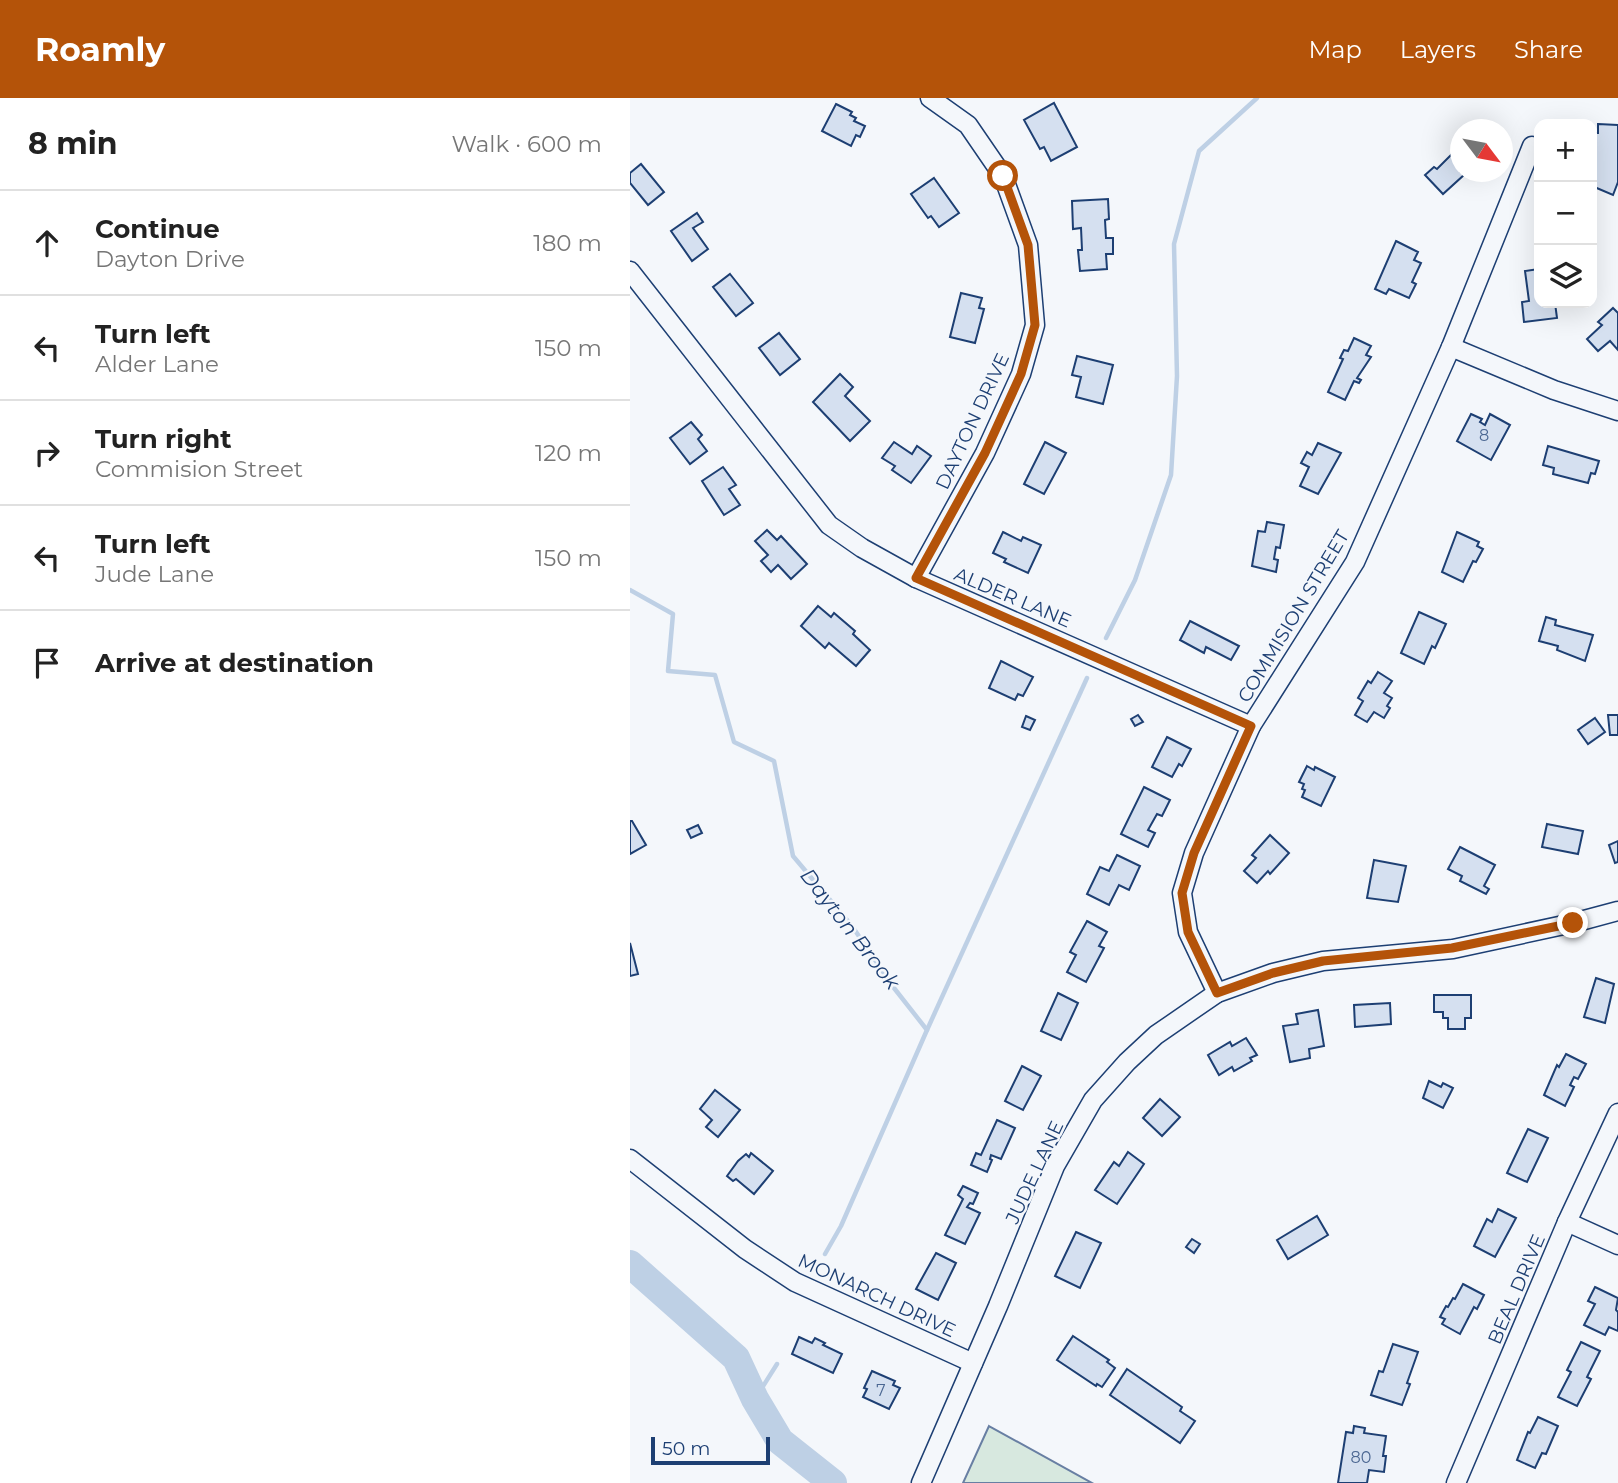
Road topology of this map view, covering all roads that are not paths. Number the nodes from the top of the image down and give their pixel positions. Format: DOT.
graph roads {
  1 [pos="930,98"];
  2 [pos="1532,146"];
  3 [pos="630,271"];
  4 [pos="1451,347"];
  5 [pos="1618,411"];
  6 [pos="916,578"];
  7 [pos="1251,726"];
  8 [pos="1618,911"];
  9 [pos="1217,993"];
  10 [pos="1618,1113"];
  11 [pos="630,1159"];
  12 [pos="1567,1222"];
  13 [pos="1618,1245"];
  14 [pos="973,1363"];
  15 [pos="921,1483"];
  16 [pos="1456,1483"];
  1 -- 6 [label="street, DAYTON DRIVE"];
  2 -- 4 [label="street, COMMISION STREET"];
  3 -- 6 [label="street, ALDER LANE"];
  4 -- 5 [label="street"];
  4 -- 7 [label="street, COMMISION STREET"];
  6 -- 7 [label="street, ALDER LANE"];
  7 -- 9 [label="street, COMMISION STREET"];
  8 -- 9 [label="street, JUDE LANE"];
  9 -- 14 [label="street, JUDE LANE"];
  10 -- 12 [label="street, BEAL DRIVE"];
  11 -- 14 [label="street, MONARCH DRIVE"];
  12 -- 13 [label="street"];
  12 -- 16 [label="street, BEAL DRIVE"];
  14 -- 15 [label="street, JUDE LANE"];
}
